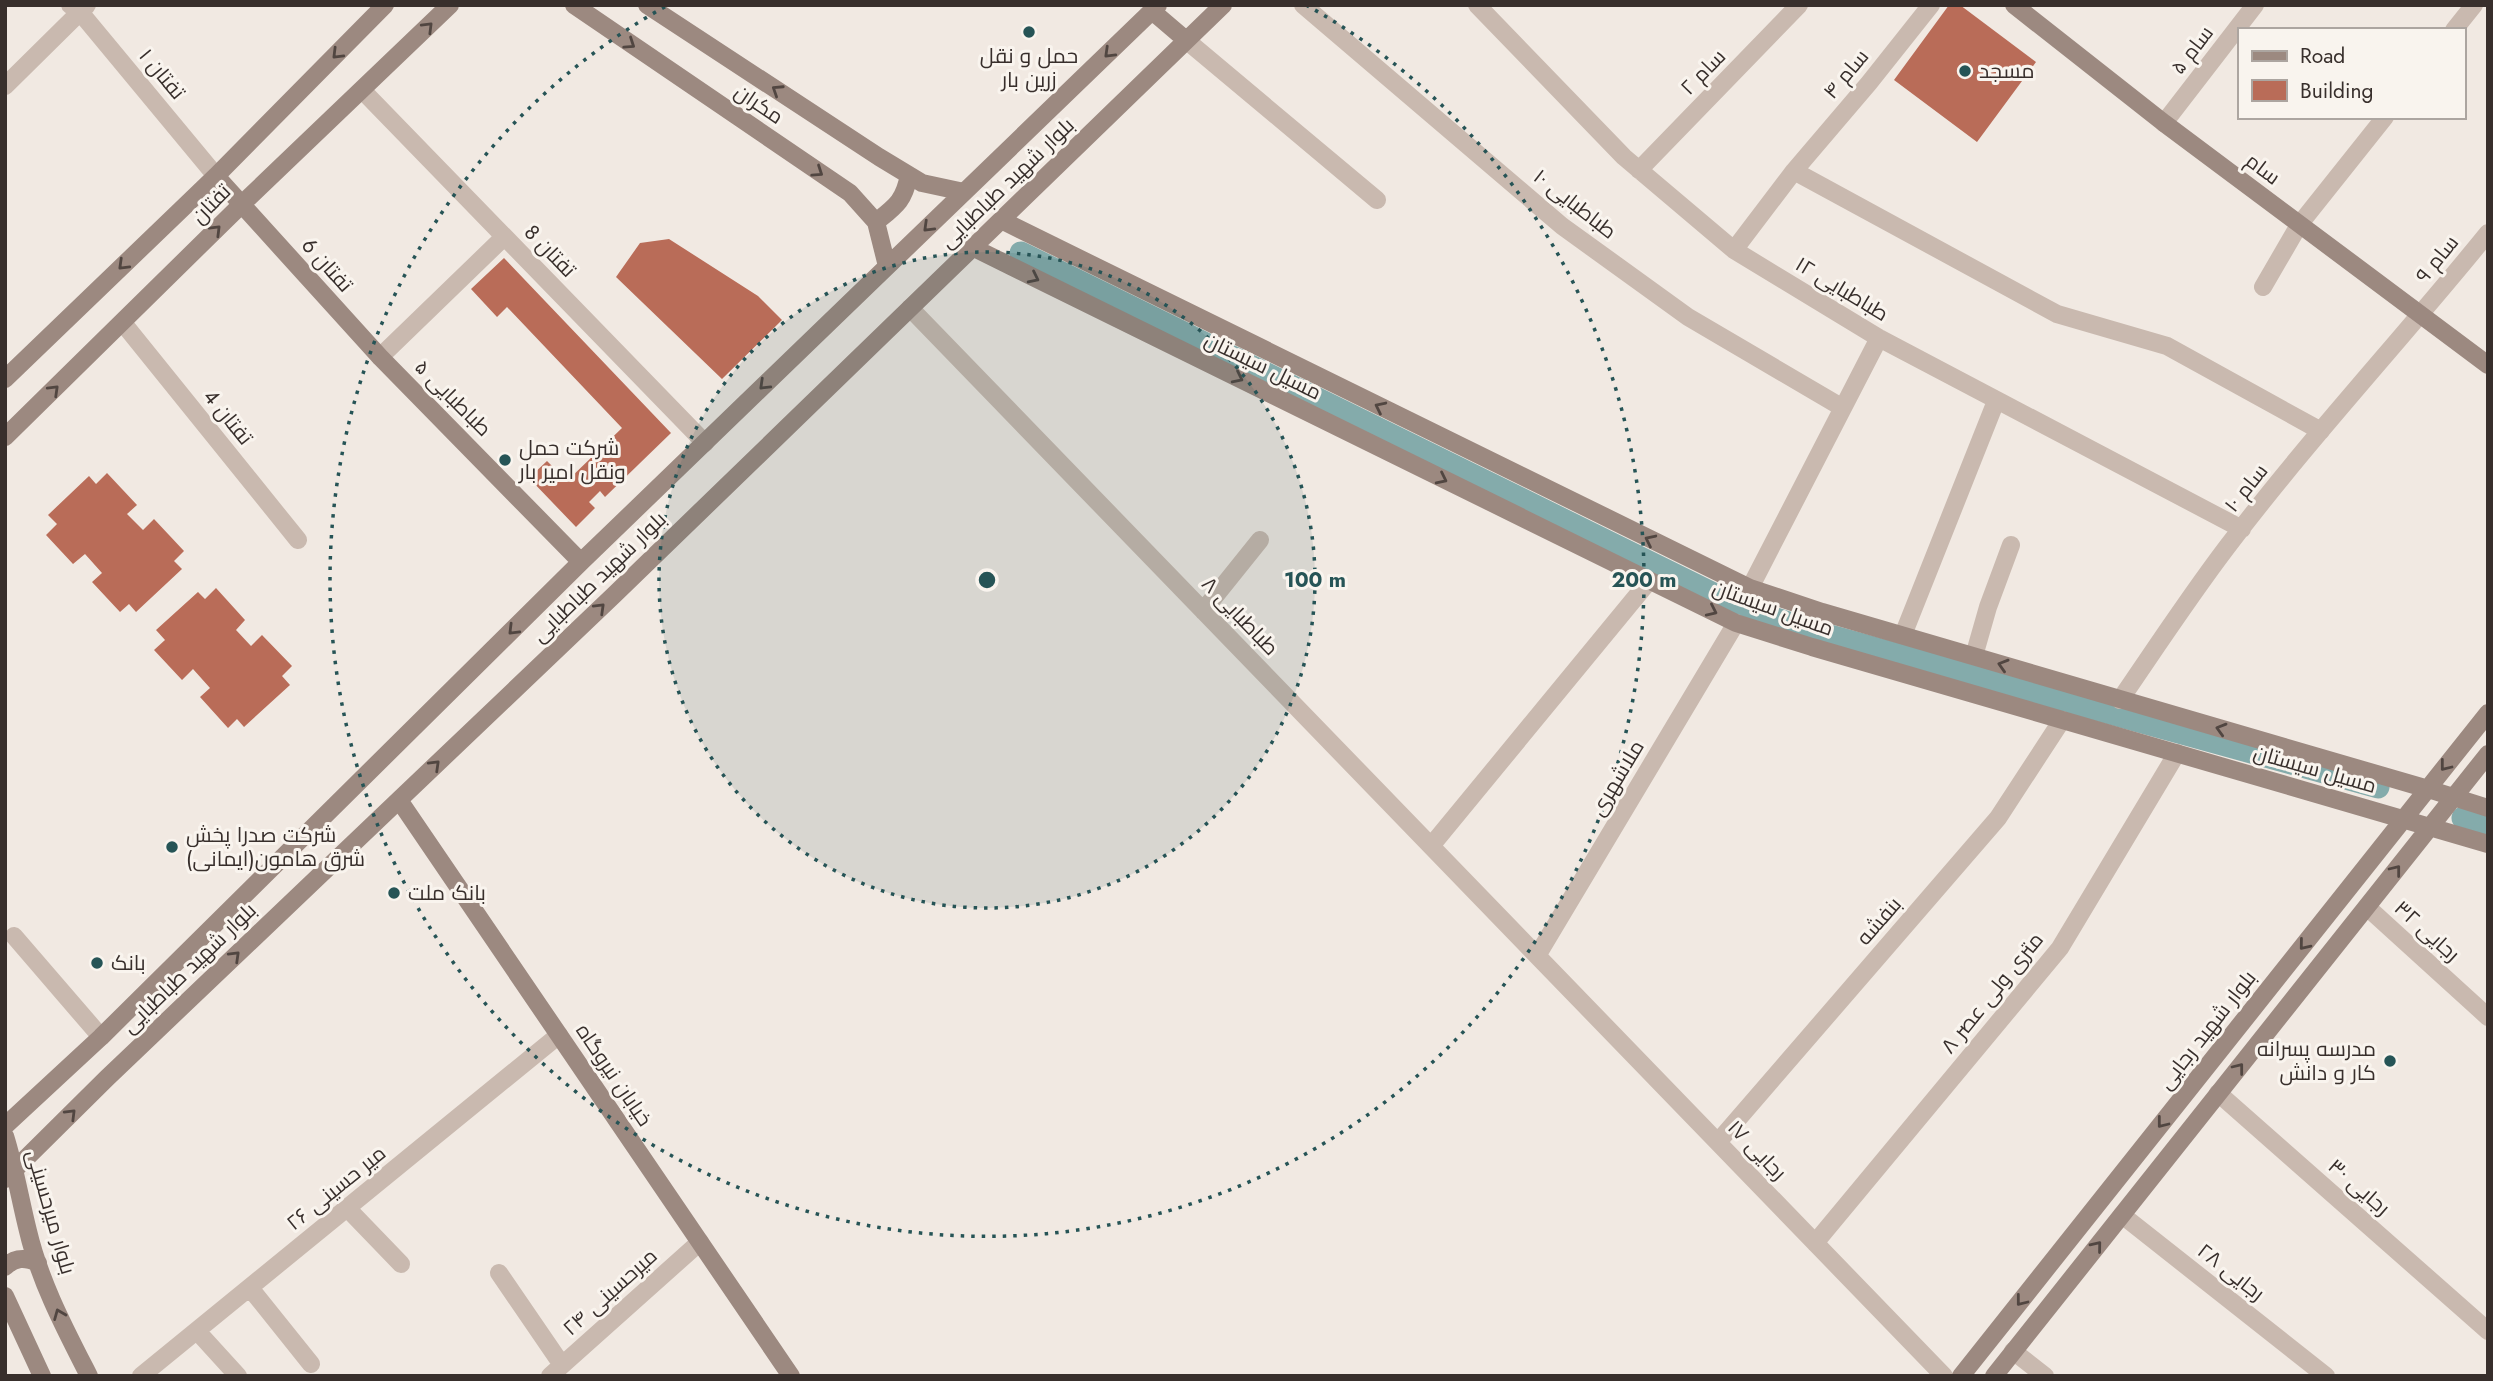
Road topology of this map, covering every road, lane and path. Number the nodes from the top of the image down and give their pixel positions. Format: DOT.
graph roads {
  1 [pos="385,5"];
  2 [pos="450,5"];
  3 [pos="574,5"];
  4 [pos="647,5"];
  5 [pos="1223,5"];
  6 [pos="1303,5"];
  7 [pos="1478,5"];
  8 [pos="1800,5"];
  9 [pos="1931,5"];
  10 [pos="2014,5"];
  11 [pos="2255,5"];
  12 [pos="2474,5"];
  13 [pos="79,7"];
  14 [pos="1155,8"];
  15 [pos="2457,28"];
  16 [pos="1186,40"];
  17 [pos="5,86"];
  18 [pos="363,91"];
  19 [pos="2383,119"];
  20 [pos="2164,123"];
  21 [pos="1639,170"];
  22 [pos="1794,171"];
  23 [pos="909,175"];
  24 [pos="216,176"];
  25 [pos="964,192"];
  26 [pos="1377,200"];
  27 [pos="241,205"];
  28 [pos="1001,220"];
  29 [pos="876,222"];
  30 [pos="2299,225"];
  31 [pos="2488,233"];
  32 [pos="504,237"];
  33 [pos="972,247"];
  34 [pos="1734,250"];
  35 [pos="887,266"];
  36 [pos="2263,287"];
  37 [pos="910,308"];
  38 [pos="2421,315"];
  39 [pos="123,323"];
  40 [pos="1879,338"];
  41 [pos="380,356"];
  42 [pos="2488,365"];
  43 [pos="5,379"];
  44 [pos="1996,401"];
  45 [pos="1843,408"];
  46 [pos="2321,430"];
  47 [pos="5,437"];
  48 [pos="705,443"];
  49 [pos="2242,529"];
  50 [pos="298,540"];
  51 [pos="1260,540"];
  52 [pos="2011,545"];
  53 [pos="582,562"];
  54 [pos="1649,581"];
  55 [pos="1750,588"];
  56 [pos="1203,611"];
  57 [pos="1736,623"];
  58 [pos="1903,635"];
  59 [pos="1974,656"];
  60 [pos="2120,700"];
  61 [pos="2488,713"];
  62 [pos="2063,720"];
  63 [pos="2177,753"];
  64 [pos="2488,754"];
  65 [pos="2428,789"];
  66 [pos="2454,797"];
  67 [pos="399,800"];
  68 [pos="2488,808"];
  69 [pos="2404,819"];
  70 [pos="2430,827"];
  71 [pos="2488,844"];
  72 [pos="1431,846"];
  73 [pos="2367,907"];
  74 [pos="14,936"];
  75 [pos="1537,956"];
  76 [pos="2488,1017"];
  77 [pos="559,1035"];
  78 [pos="101,1037"];
  79 [pos="2218,1093"];
  80 [pos="5,1126"];
  81 [pos="5,1136"];
  82 [pos="1718,1143"];
  83 [pos="10,1174"];
  84 [pos="347,1208"];
  85 [pos="2122,1215"];
  86 [pos="700,1242"];
  87 [pos="1815,1243"];
  88 [pos="38,1262"];
  89 [pos="401,1264"];
  90 [pos="5,1267"];
  91 [pos="499,1273"];
  92 [pos="250,1288"];
  93 [pos="5,1296"];
  94 [pos="5,1323"];
  95 [pos="197,1331"];
  96 [pos="2488,1331"];
  97 [pos="24,1339"];
  98 [pos="2013,1351"];
  99 [pos="311,1364"];
  100 [pos="556,1370"];
  101 [pos="2306,1370"];
  102 [pos="42,1376"];
  103 [pos="89,1376"];
  104 [pos="141,1376"];
  105 [pos="238,1376"];
  106 [pos="791,1376"];
  107 [pos="1944,1376"];
  108 [pos="1961,1376"];
  109 [pos="1994,1376"];
  110 [pos="2045,1376"];
  111 [pos="2326,1376"];
  1 -- 24 [label="street, تفتان, one-way"];
  18 -- 2 [label="street, تفتان, one-way"];
  3 -- 29 [label="street, مکران, one-way"];
  23 -- 4 [label="street, مکران, one-way"];
  5 -- 16 [label="street, بلوار شهید طباطبایی"];
  6 -- 45 [label="street, طباطبایی ۱۰"];
  7 -- 21 [label="street, طباطبایی ۱۲"];
  8 -- 21 [label="street, سام ۲"];
  9 -- 22 [label="street, سام ۴"];
  10 -- 20 [label="street, سام"];
  11 -- 20 [label="street, سام ۵"];
  12 -- 15 [label="street"];
  13 -- 17 [label="street"];
  13 -- 24 [label="street, تفتان ۱"];
  14 -- 16 [label="street"];
  14 -- 25 [label="street, بلوار شهید طباطبایی, one-way"];
  16 -- 26 [label="street"];
  16 -- 28 [label="street, بلوار شهید طباطبایی"];
  18 -- 27 [label="street, تفتان"];
  18 -- 32 [label="street, تفتان 8"];
  19 -- 30 [label="street"];
  20 -- 30 [label="street, سام"];
  21 -- 34 [label="street, طباطبایی ۱۲"];
  22 -- 34 [label="street, سام ۴"];
  22 -- 46 [label="street"];
  23 -- 25 [label="street, مکران"];
  23 -- 29 [label="street"];
  24 -- 27 [label="street, تفتان 6"];
  24 -- 43 [label="street, تفتان, one-way"];
  25 -- 35 [label="street, بلوار شهید طباطبایی, one-way"];
  39 -- 27 [label="street, تفتان, one-way"];
  27 -- 41 [label="street, تفتان 6"];
  28 -- 33 [label="street, بلوار شهید طباطبایی"];
  55 -- 28 [label="street, مسیل سیستان, one-way"];
  29 -- 35 [label="street, مکران"];
  30 -- 36 [label="street"];
  30 -- 38 [label="street, سام"];
  31 -- 38 [label="street, سام ۹"];
  32 -- 41 [label="street"];
  32 -- 48 [label="street, تفتان 8"];
  33 -- 37 [label="street, بلوار شهید طباطبایی"];
  33 -- 54 [label="street, مسیل سیستان, one-way"];
  34 -- 40 [label="street, طباطبایی ۱۲"];
  35 -- 48 [label="street, بلوار شهید طباطبایی, one-way"];
  37 -- 56 [label="street, طباطبایی ۸"];
  67 -- 37 [label="street, بلوار شهید طباطبایی, one-way"];
  38 -- 42 [label="street, سام"];
  38 -- 46 [label="street, سام ۱۰"];
  47 -- 39 [label="street, تفتان, one-way"];
  39 -- 50 [label="street, تفتان 4"];
  40 -- 44 [label="street, طباطبایی ۱۲"];
  40 -- 45 [label="street"];
  41 -- 53 [label="street, طباطبایی ۵"];
  44 -- 49 [label="street, طباطبایی ۱۲"];
  44 -- 58 [label="street"];
  45 -- 55 [label="street"];
  46 -- 49 [label="street, سام ۱۰"];
  48 -- 53 [label="street, بلوار شهید طباطبایی"];
  49 -- 60 [label="street, سام ۱۰"];
  51 -- 56 [label="street"];
  52 -- 59 [label="street"];
  53 -- 78 [label="street, بلوار شهید طباطبایی, one-way"];
  54 -- 57 [label="street, مسیل سیستان, one-way"];
  54 -- 72 [label="street"];
  55 -- 58 [label="street, مسیل سیستان"];
  56 -- 72 [label="street, طباطبایی ۸"];
  57 -- 62 [label="street, مسیل سیستان"];
  57 -- 75 [label="street, ملاشهری"];
  58 -- 59 [label="street, مسیل سیستان"];
  60 -- 59 [label="street, مسیل سیستان, one-way"];
  65 -- 60 [label="street, مسیل سیستان, one-way"];
  61 -- 65 [label="street, بلوار شهید رجایی, one-way"];
  62 -- 63 [label="street, مسیل سیستان"];
  62 -- 82 [label="street, بنفشه"];
  63 -- 69 [label="street, مسیل سیستان"];
  63 -- 87 [label="street, ۸ متری ولی عصر"];
  64 -- 66 [label="street"];
  65 -- 66 [label="street, مسیل سیستان"];
  65 -- 69 [label="street, بلوار شهید رجایی"];
  66 -- 68 [label="street, مسیل سیستان"];
  66 -- 70 [label="street"];
  67 -- 77 [label="street, خیابان نیروگاه"];
  83 -- 67 [label="street, بلوار شهید طباطبایی, one-way"];
  69 -- 70 [label="street, مسیل سیستان"];
  69 -- 108 [label="street, بلوار شهید رجایی, one-way"];
  70 -- 71 [label="street, مسیل سیستان"];
  73 -- 70 [label="street, one-way"];
  72 -- 75 [label="street, طباطبایی ۸"];
  73 -- 76 [label="street, رجایی ۳۲"];
  79 -- 73 [label="street, one-way"];
  74 -- 78 [label="street"];
  75 -- 82 [label="street, رجایی ۱۷"];
  77 -- 84 [label="street, میر حسینی ۲۶"];
  77 -- 86 [label="street, خیابان نیروگاه"];
  78 -- 80 [label="street, بلوار شهید طباطبایی"];
  79 -- 85 [label="street"];
  79 -- 96 [label="street, رجایی ۳۰"];
  81 -- 83 [label="street, بلوار میرحسینی"];
  82 -- 87 [label="street, رجایی ۱۷"];
  83 -- 88 [label="street, بلوار میرحسینی"];
  84 -- 89 [label="street"];
  84 -- 92 [label="street, میر حسینی ۲۶"];
  98 -- 85 [label="street, one-way"];
  85 -- 101 [label="street, رجایی ۲۸"];
  86 -- 100 [label="street, میرحسینی ۲۴"];
  86 -- 106 [label="street, خیابان نیروگاه"];
  87 -- 107 [label="street, رجایی ۱۷"];
  88 -- 90 [label="street"];
  103 -- 88 [label="street, بلوار میرحسینی, one-way"];
  91 -- 100 [label="street"];
  92 -- 95 [label="street, میر حسینی ۲۶"];
  92 -- 99 [label="street"];
  93 -- 97 [label="street"];
  94 -- 97 [label="street"];
  95 -- 104 [label="street, میر حسینی ۲۶"];
  95 -- 105 [label="street"];
  97 -- 102 [label="street"];
  98 -- 109 [label="street"];
  98 -- 110 [label="street"];
  101 -- 111 [label="street, رجایی ۲۸"];
}
